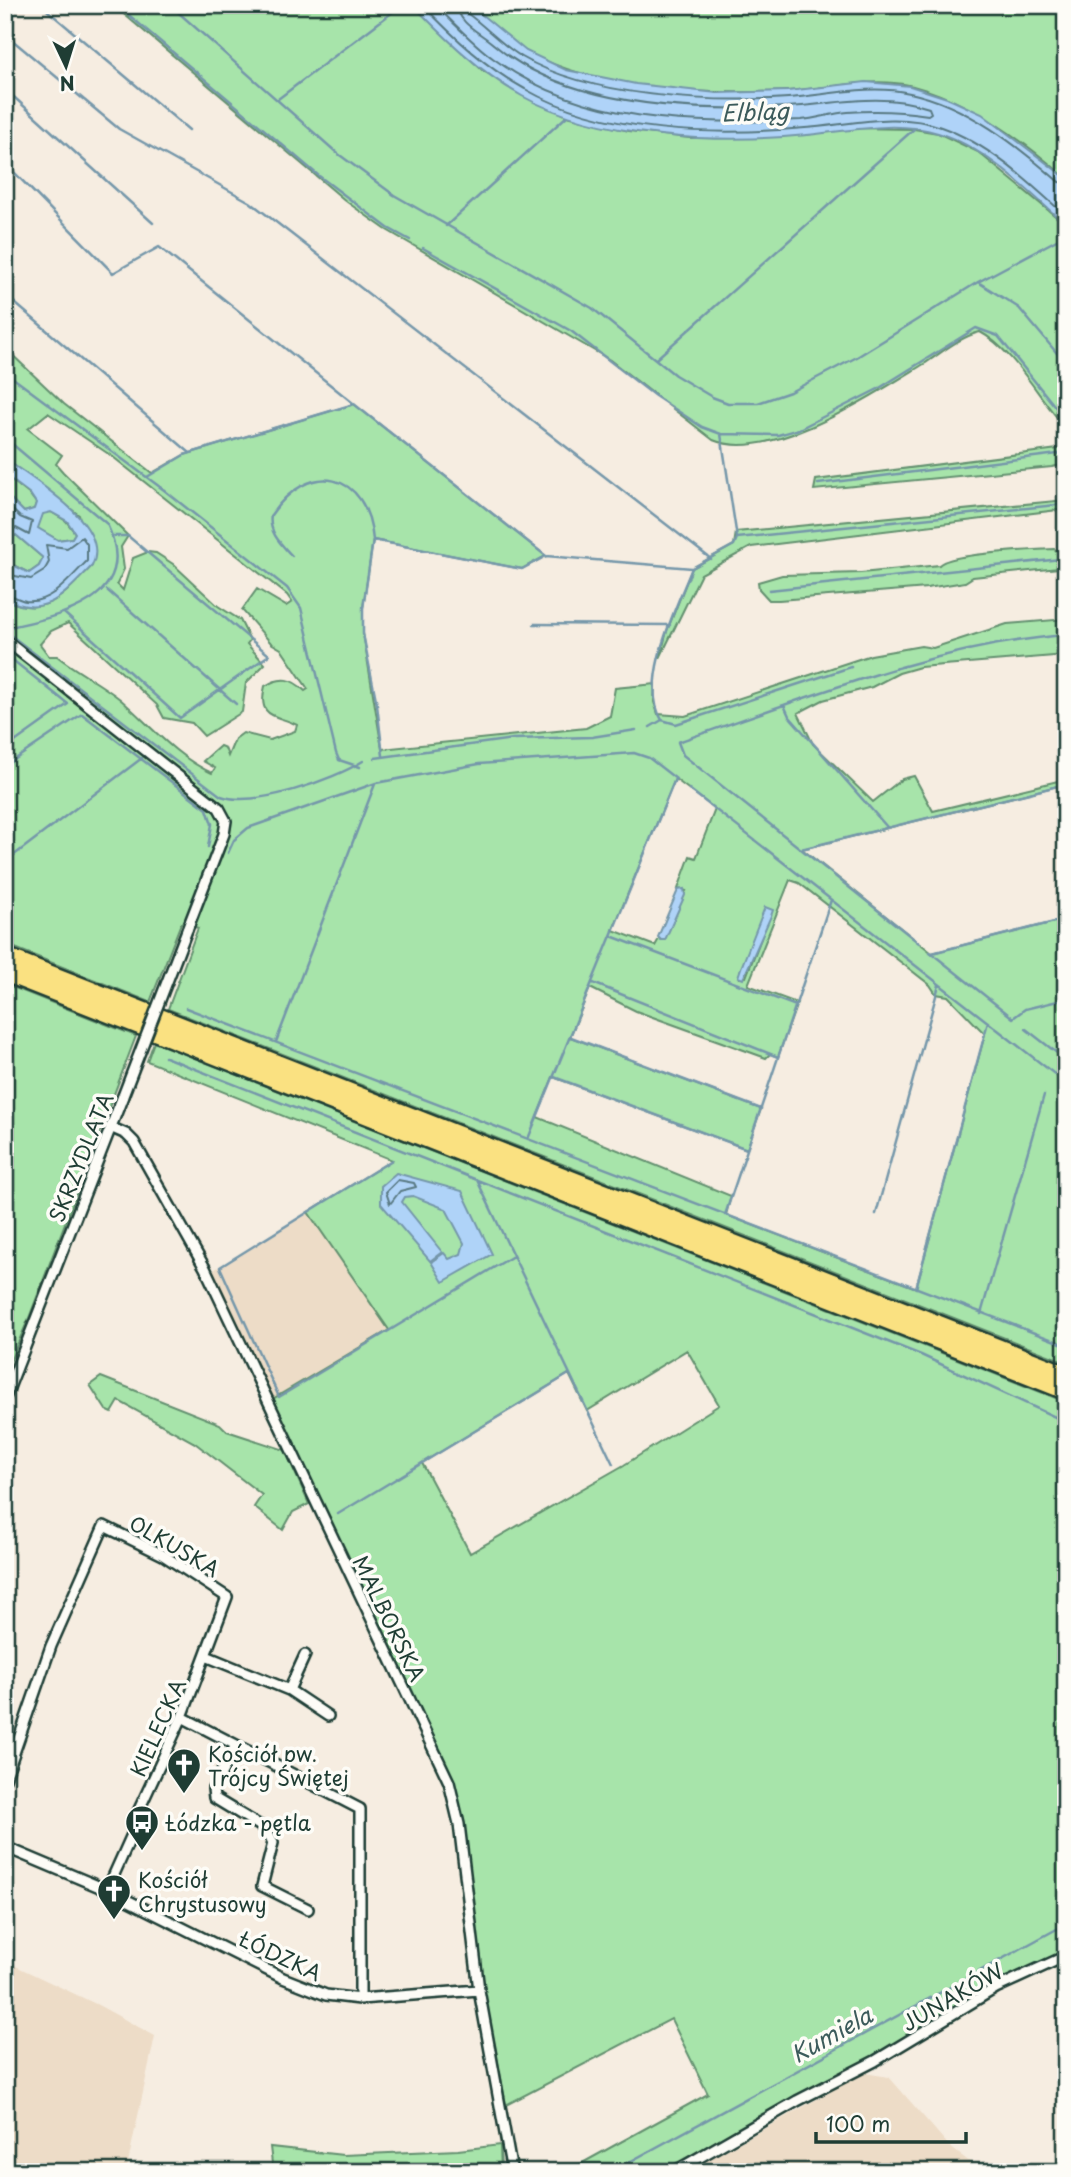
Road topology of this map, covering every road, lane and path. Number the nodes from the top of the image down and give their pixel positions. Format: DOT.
graph roads {
  1 [pos="5,640"];
  2 [pos="5,957"];
  3 [pos="5,973"];
  4 [pos="110,1127"];
  5 [pos="1066,1374"];
  6 [pos="1066,1391"];
  7 [pos="5,1398"];
  8 [pos="227,1597"];
  9 [pos="305,1655"];
  10 [pos="206,1656"];
  11 [pos="289,1690"];
  12 [pos="328,1716"];
  13 [pos="182,1717"];
  14 [pos="236,1745"];
  15 [pos="5,1779"];
  16 [pos="5,1847"];
  17 [pos="107,1890"];
  18 [pos="308,1909"];
  19 [pos="1066,1956"];
  20 [pos="479,1990"];
  21 [pos="360,1999"];
  22 [pos="512,2172"];
  23 [pos="674,2172"];
  1 -- 4 [label="street, SKRZYDLATA, bridge"];
  2 -- 5 [label="highway"];
  3 -- 6 [label="highway"];
  4 -- 7 [label="street, SKRZYDLATA"];
  4 -- 20 [label="street, MALBORSKA"];
  8 -- 10 [label="street, KIELECKA"];
  8 -- 15 [label="street, OLKUSKA"];
  9 -- 11 [label="street"];
  10 -- 11 [label="street"];
  10 -- 13 [label="street, KIELECKA"];
  11 -- 12 [label="street"];
  13 -- 14 [label="street"];
  13 -- 17 [label="street, KIELECKA"];
  14 -- 18 [label="street"];
  14 -- 21 [label="street"];
  16 -- 17 [label="street, ŁÓDZKA"];
  17 -- 21 [label="street, ŁÓDZKA"];
  19 -- 23 [label="street, JUNAKÓW"];
  20 -- 21 [label="street, ŁÓDZKA"];
  20 -- 22 [label="street, MALBORSKA"];
}
